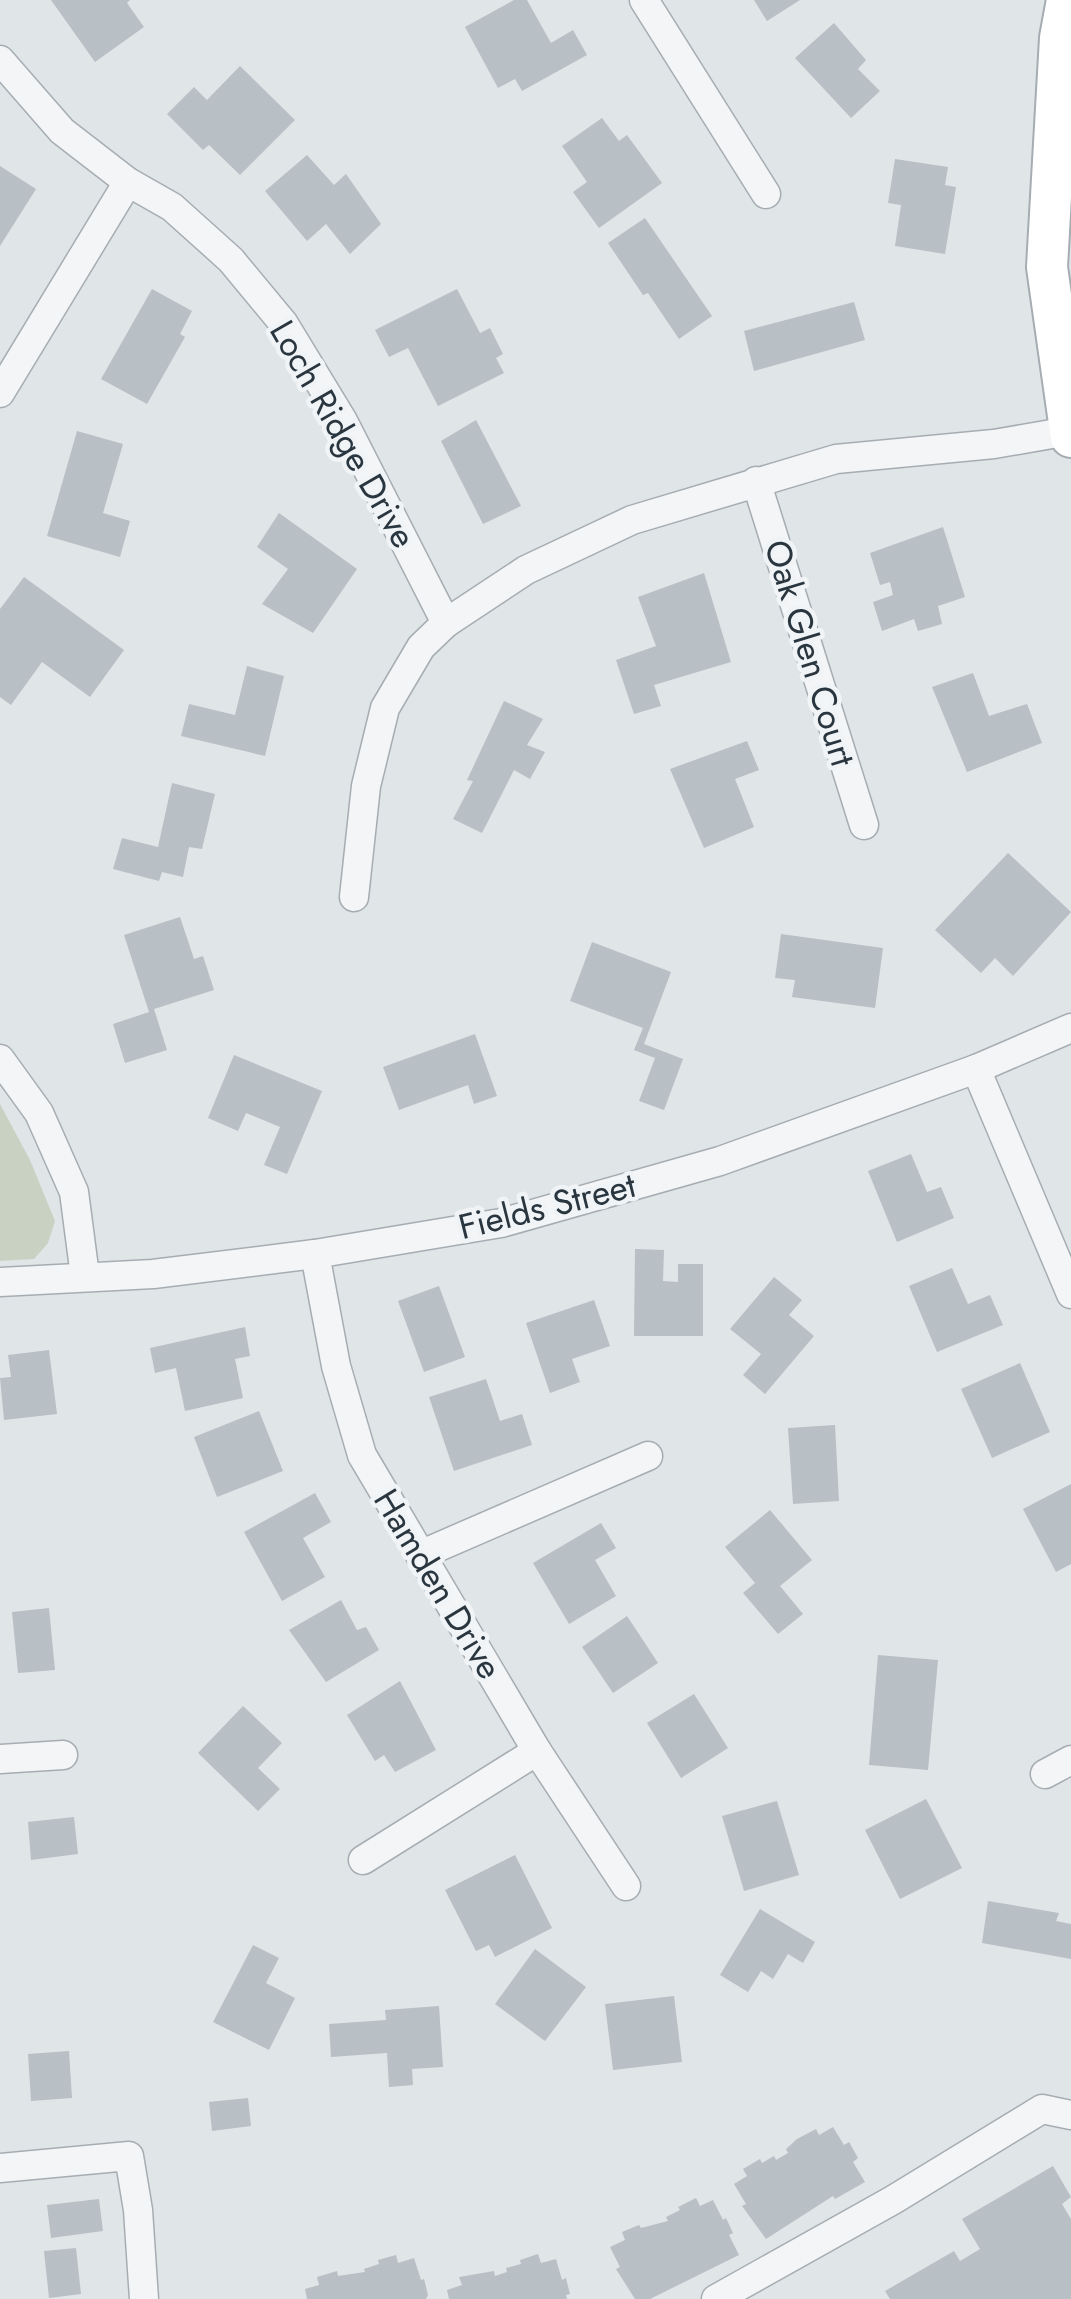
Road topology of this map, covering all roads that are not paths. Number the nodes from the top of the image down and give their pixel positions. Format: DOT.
graph roads {
  1 [pos="644,0"];
  2 [pos="1066,0"];
  3 [pos="0,60"];
  4 [pos="128,182"];
  5 [pos="766,194"];
  6 [pos="0,393"];
  7 [pos="1070,434"];
  8 [pos="756,480"];
  9 [pos="446,623"];
  10 [pos="864,825"];
  11 [pos="354,897"];
  12 [pos="1071,1028"];
  13 [pos="0,1059"];
  14 [pos="976,1069"];
  15 [pos="316,1254"];
  16 [pos="86,1276"];
  17 [pos="0,1282"];
  18 [pos="1071,1294"];
  19 [pos="648,1456"];
  20 [pos="420,1556"];
  21 [pos="537,1752"];
  22 [pos="63,1754"];
  23 [pos="0,1760"];
  24 [pos="1071,1760"];
  25 [pos="1045,1774"];
  26 [pos="363,1860"];
  27 [pos="626,1886"];
  28 [pos="1071,2115"];
  29 [pos="0,2168"];
  30 [pos="144,2299"];
  31 [pos="716,2299"];
  1 -- 5 [label="street"];
  2 -- 7 [label="main road"];
  3 -- 4 [label="street, Loch Ridge Drive"];
  4 -- 6 [label="street"];
  4 -- 9 [label="street, Loch Ridge Drive"];
  7 -- 8 [label="street"];
  8 -- 9 [label="street"];
  8 -- 10 [label="street, Oak Glen Court"];
  9 -- 11 [label="street"];
  12 -- 14 [label="street, Fields Street"];
  13 -- 16 [label="street"];
  14 -- 15 [label="street, Fields Street"];
  14 -- 18 [label="street"];
  15 -- 16 [label="street, Fields Street"];
  15 -- 20 [label="street, Hamden Drive"];
  16 -- 17 [label="street, Fields Street"];
  19 -- 20 [label="street"];
  20 -- 21 [label="street, Hamden Drive"];
  21 -- 26 [label="street"];
  21 -- 27 [label="street, Hamden Drive"];
  22 -- 23 [label="street"];
  24 -- 25 [label="street"];
  28 -- 31 [label="street"];
  29 -- 30 [label="street"];
}
